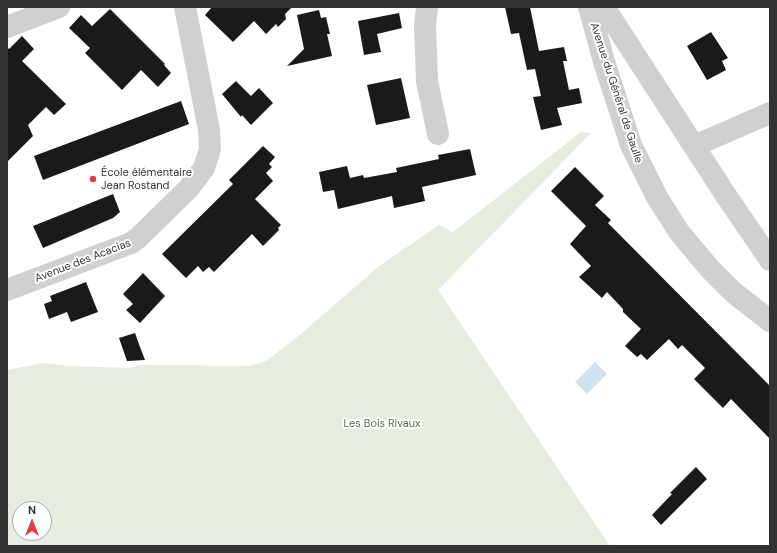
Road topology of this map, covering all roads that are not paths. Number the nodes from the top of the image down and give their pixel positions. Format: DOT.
graph roads {
  1 [pos="59,7"];
  2 [pos="185,7"];
  3 [pos="427,7"];
  4 [pos="589,7"];
  5 [pos="604,7"];
  6 [pos="7,27"];
  7 [pos="770,113"];
  8 [pos="438,134"];
  9 [pos="694,146"];
  10 [pos="770,260"];
  11 [pos="7,290"];
  12 [pos="770,321"];
  1 -- 6 [label="street"];
  2 -- 11 [label="street, Avenue des Acacias"];
  3 -- 8 [label="street"];
  4 -- 12 [label="street, Avenue du Général de Gaulle"];
  5 -- 9 [label="street"];
  7 -- 9 [label="street"];
  9 -- 10 [label="street"];
}
